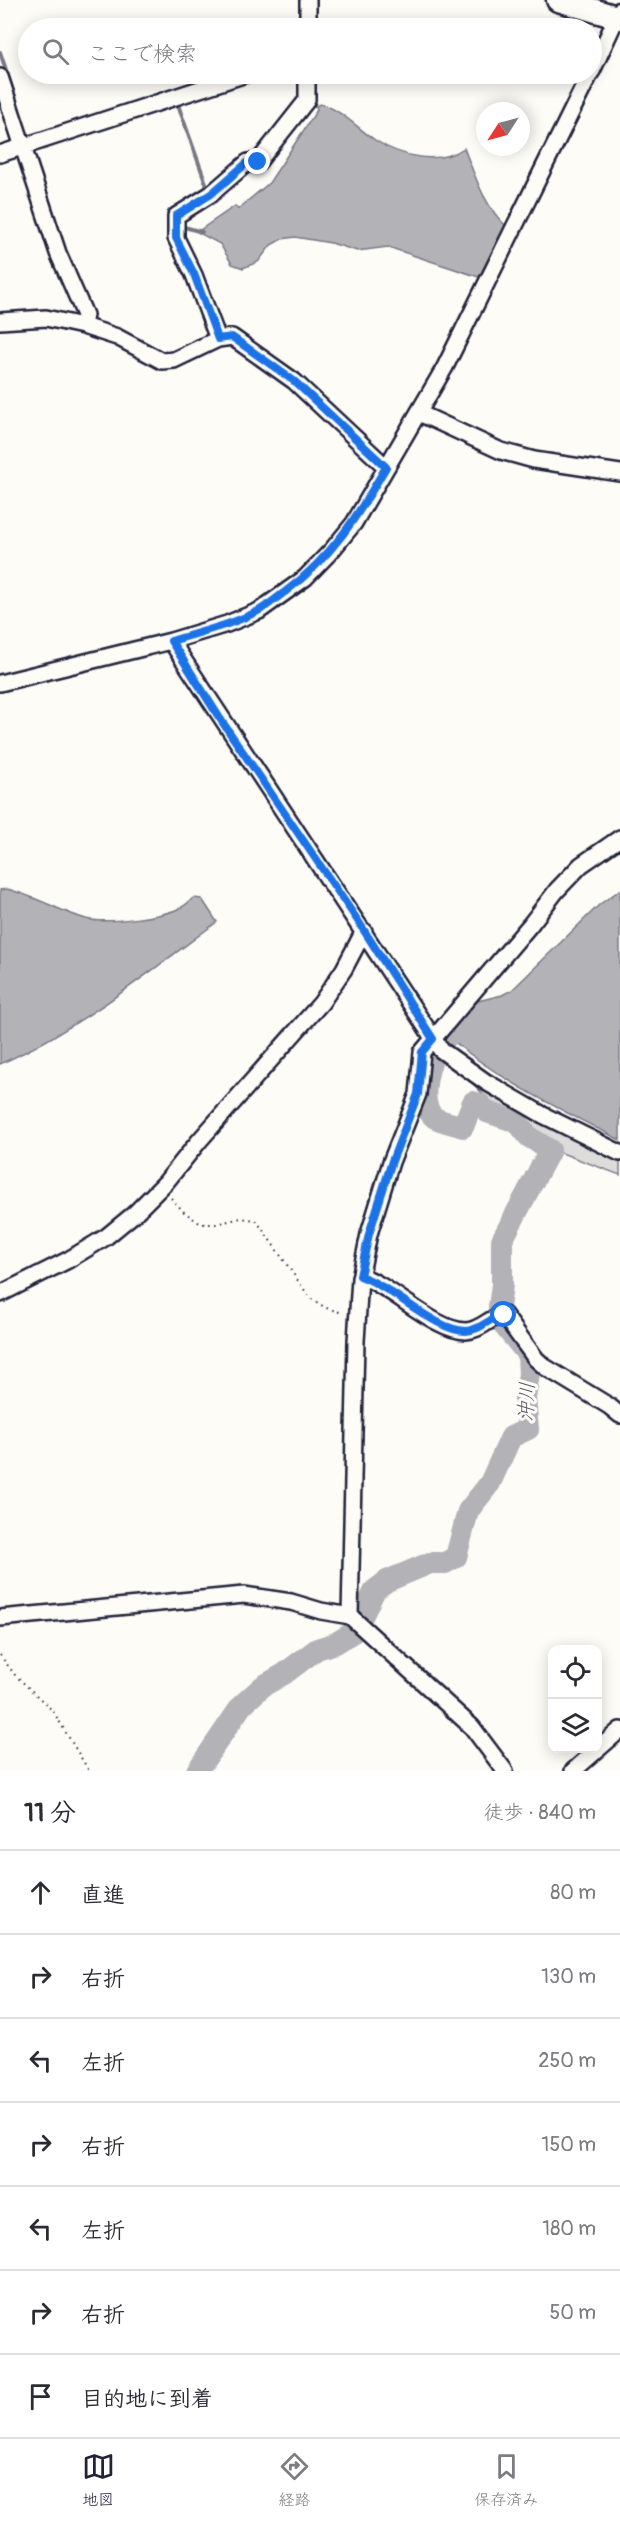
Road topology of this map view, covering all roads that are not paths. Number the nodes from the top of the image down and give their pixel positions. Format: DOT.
graph roads {
  1 [pos="308,0"];
  2 [pos="558,0"];
  3 [pos="619,15"];
  4 [pos="308,18"];
  5 [pos="602,50"];
  6 [pos="0,77"];
  7 [pos="215,84"];
  8 [pos="307,84"];
  9 [pos="585,84"];
  10 [pos="23,147"];
  11 [pos="0,154"];
  12 [pos="0,321"];
  13 [pos="83,326"];
  14 [pos="218,339"];
  15 [pos="419,413"];
  16 [pos="386,467"];
  17 [pos="620,473"];
  18 [pos="171,641"];
  19 [pos="0,683"];
  20 [pos="620,838"];
  21 [pos="364,931"];
  22 [pos="433,1039"];
  23 [pos="620,1153"];
  24 [pos="360,1276"];
  25 [pos="0,1294"];
  26 [pos="620,1415"];
  27 [pos="0,1618"];
  28 [pos="356,1621"];
  29 [pos="620,1730"];
  30 [pos="505,1771"];
  31 [pos="573,1771"];
  1 -- 4 [label="street"];
  2 -- 3 [label="highway"];
  3 -- 5 [label="street"];
  6 -- 10 [label="street"];
  7 -- 10 [label="street"];
  8 -- 14 [label="street"];
  9 -- 15 [label="street"];
  10 -- 11 [label="street"];
  10 -- 13 [label="street"];
  12 -- 13 [label="street"];
  13 -- 14 [label="street"];
  14 -- 16 [label="street"];
  15 -- 16 [label="street"];
  15 -- 17 [label="street"];
  16 -- 18 [label="street"];
  18 -- 19 [label="street"];
  18 -- 21 [label="street"];
  20 -- 22 [label="street"];
  21 -- 22 [label="street"];
  21 -- 25 [label="street"];
  22 -- 23 [label="street"];
  22 -- 24 [label="street"];
  24 -- 26 [label="street"];
  24 -- 28 [label="street"];
  27 -- 28 [label="street"];
  28 -- 30 [label="street"];
  29 -- 31 [label="street"];
}
